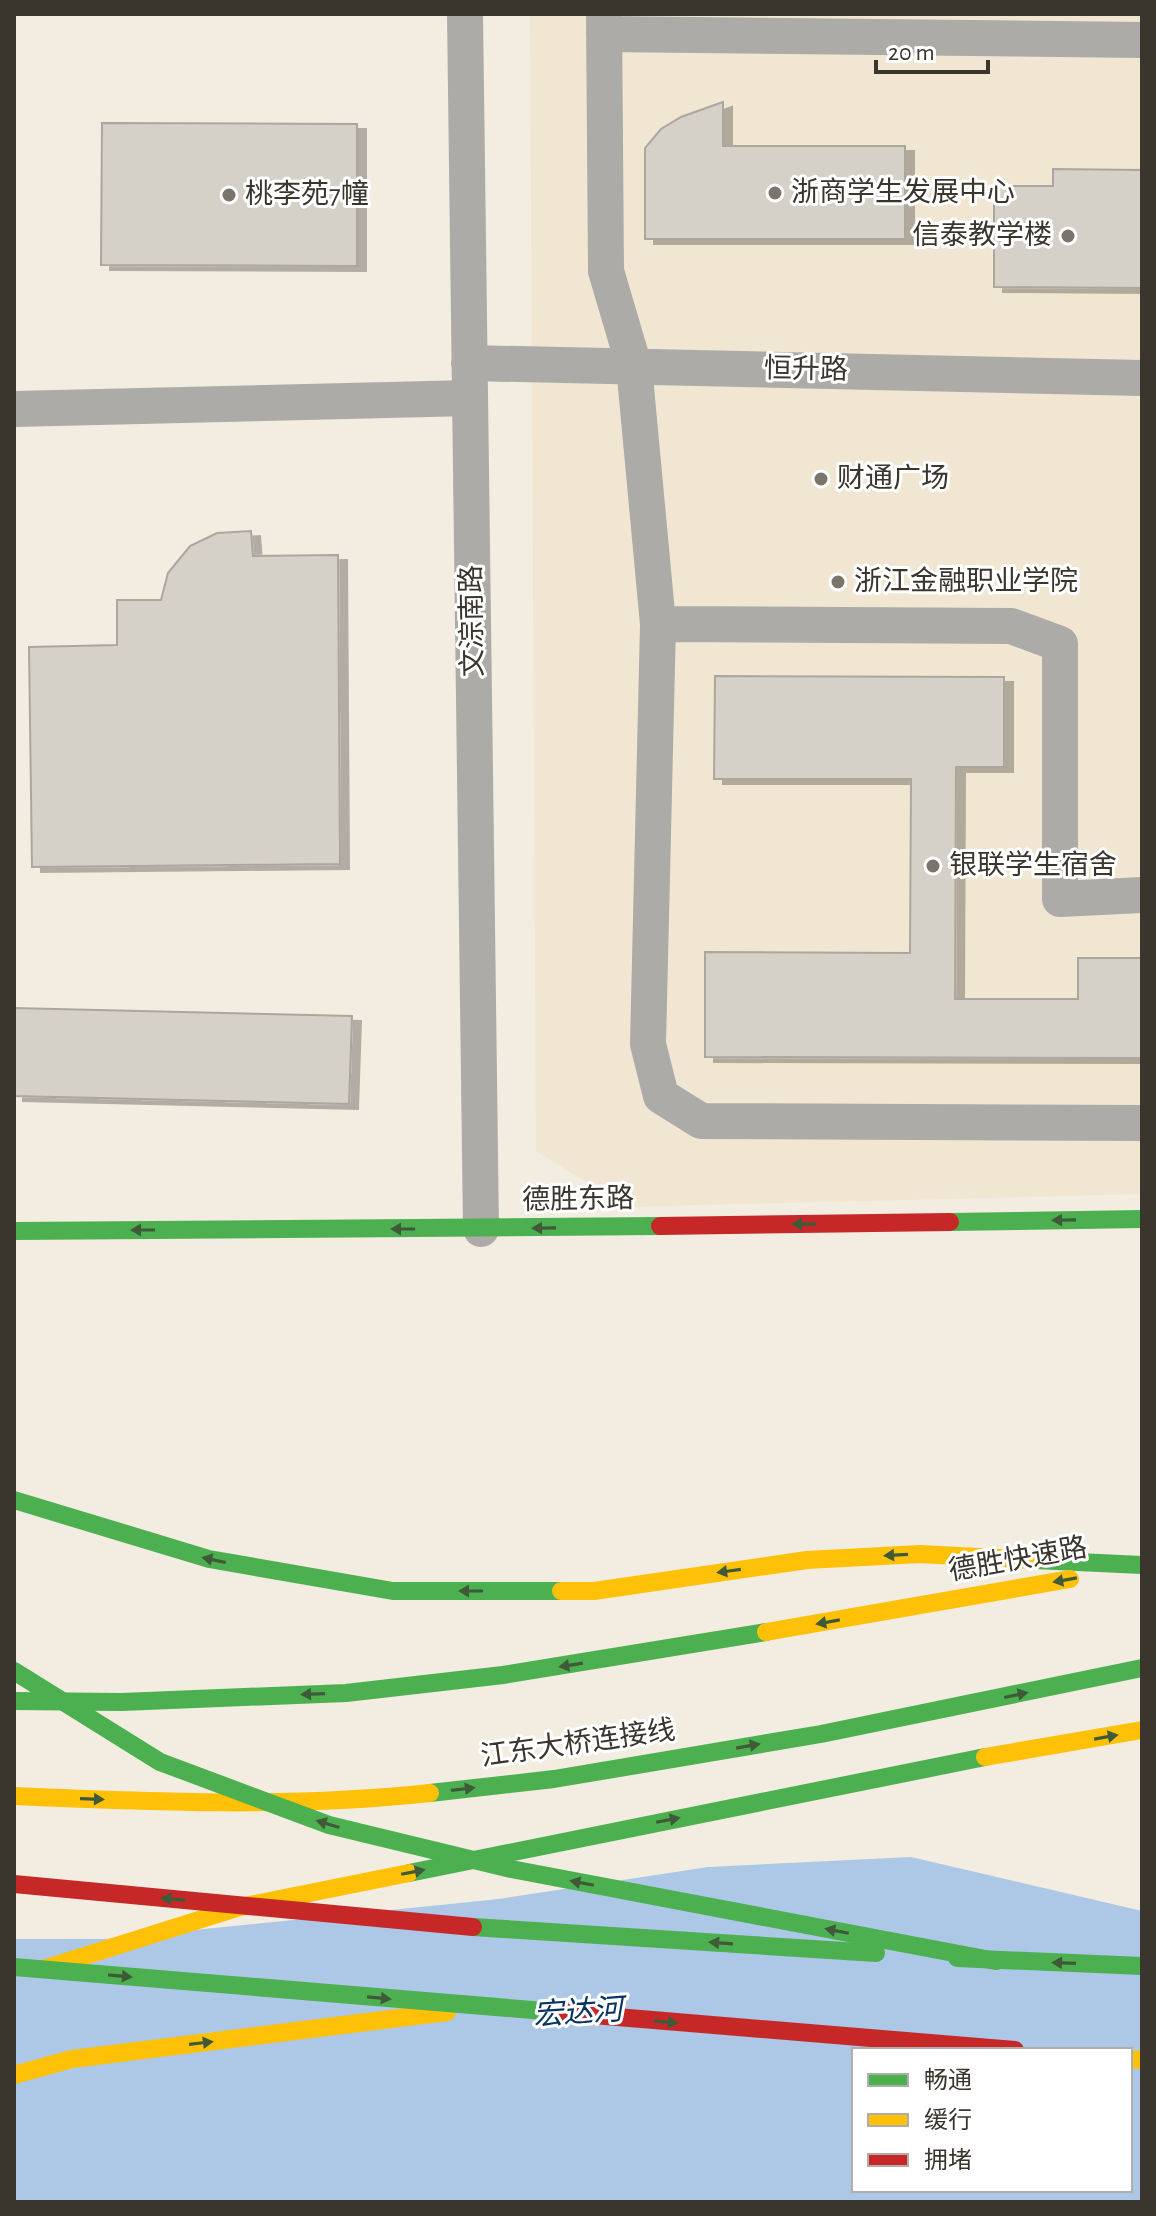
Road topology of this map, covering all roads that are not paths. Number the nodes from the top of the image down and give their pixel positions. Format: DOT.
graph roads {
  1 [pos="465,14"];
  2 [pos="604,24"];
  3 [pos="754,25"];
  4 [pos="1142,40"];
  5 [pos="634,366"];
  6 [pos="1142,378"];
  7 [pos="470,380"];
  8 [pos="14,409"];
  9 [pos="658,624"];
  10 [pos="1142,895"];
  11 [pos="1142,1123"];
  12 [pos="1142,1219"];
  13 [pos="481,1229"];
  14 [pos="14,1231"];
  15 [pos="14,1500"];
  16 [pos="1142,1566"];
  17 [pos="1142,1668"];
  18 [pos="14,1671"];
  19 [pos="14,1701"];
  20 [pos="1142,1730"];
  21 [pos="14,1796"];
  22 [pos="14,1884"];
  23 [pos="996,1961"];
  24 [pos="1142,1966"];
  25 [pos="14,1967"];
  26 [pos="14,1978"];
  27 [pos="487,2007"];
  28 [pos="990,2048"];
  29 [pos="14,2075"];
  1 -- 7 [label="street, 文淙南路"];
  2 -- 3 [label="street"];
  2 -- 5 [label="street"];
  3 -- 4 [label="street"];
  5 -- 6 [label="street, 恒升路"];
  5 -- 7 [label="street, 恒升路"];
  5 -- 9 [label="street"];
  7 -- 8 [label="street, 恒升路"];
  7 -- 13 [label="street, 文淙南路"];
  9 -- 10 [label="street"];
  9 -- 11 [label="street"];
  12 -- 13 [label="main road, 德胜东路, one-way"];
  13 -- 14 [label="main road, 德胜东路, one-way"];
  16 -- 15 [label="main road, one-way"];
  16 -- 19 [label="main road, 德胜快速路, one-way, bridge"];
  21 -- 17 [label="main road, 江东大桥连接线, one-way, bridge"];
  23 -- 18 [label="main road, one-way, bridge"];
  26 -- 20 [label="main road, one-way, bridge"];
  23 -- 22 [label="main road, one-way, bridge"];
  24 -- 23 [label="main road, one-way"];
  25 -- 27 [label="main road, one-way, bridge"];
  27 -- 28 [label="main road, one-way, bridge"];
  29 -- 27 [label="main road, one-way, bridge"];
}
